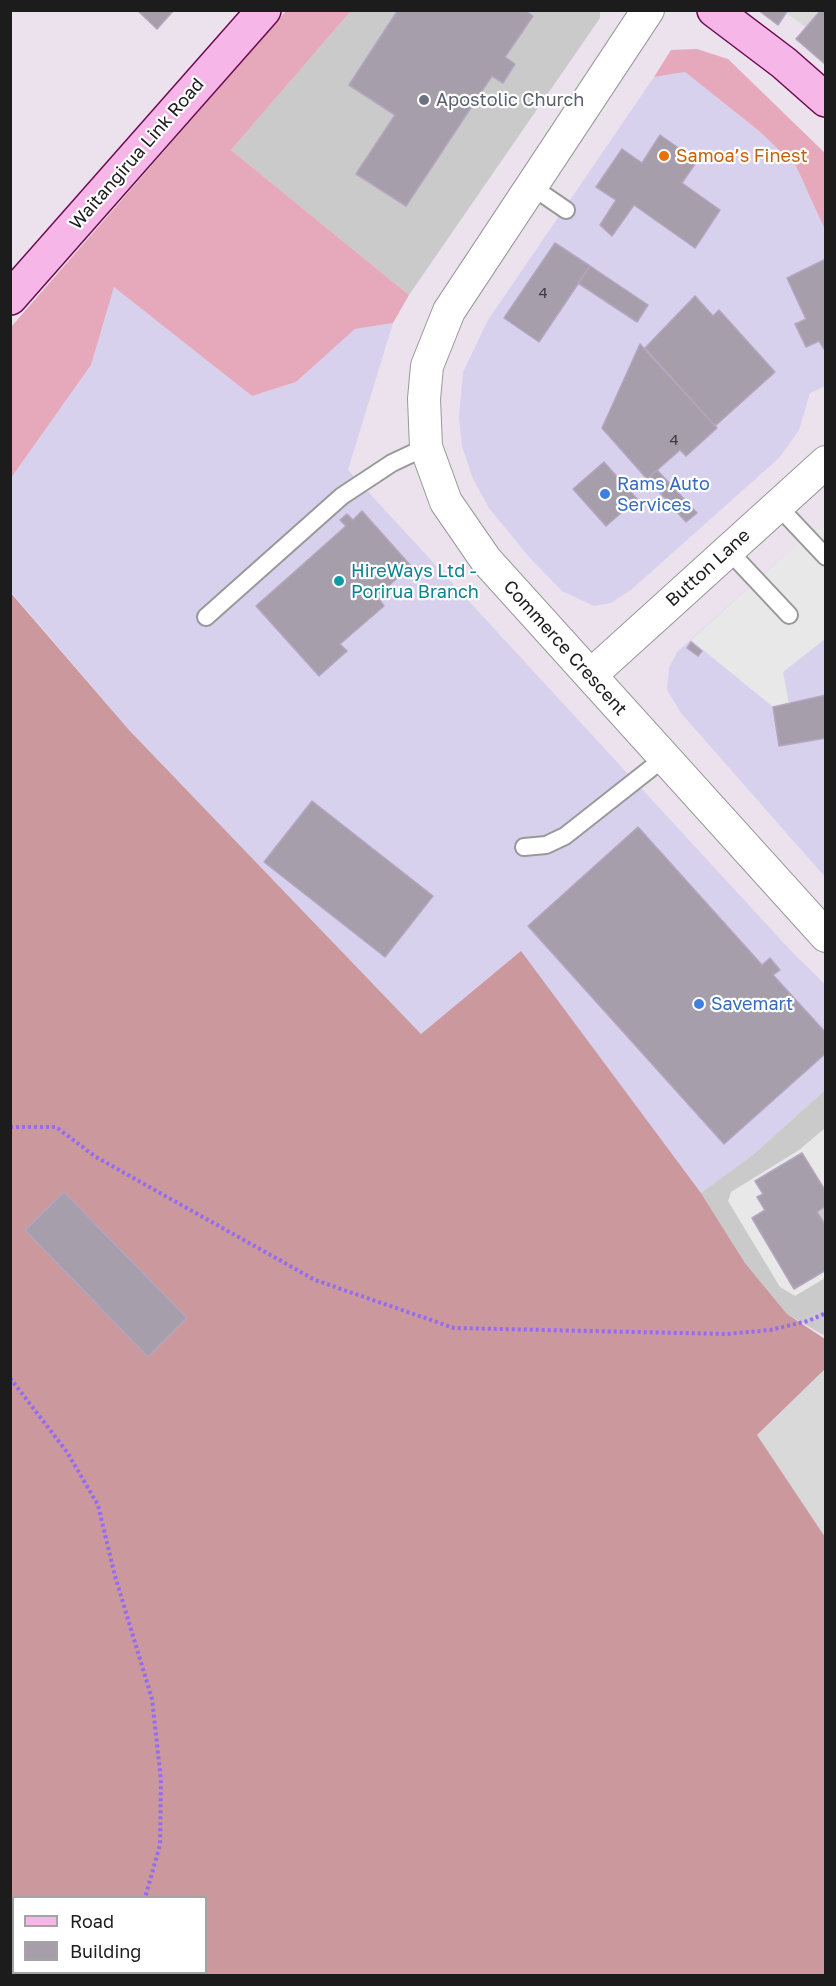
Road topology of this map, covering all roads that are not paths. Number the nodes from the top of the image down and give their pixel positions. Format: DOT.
graph roads {
  1 [pos="264,10"];
  2 [pos="648,10"];
  3 [pos="714,10"];
  4 [pos="825,100"];
  5 [pos="531,186"];
  6 [pos="566,210"];
  7 [pos="10,298"];
  8 [pos="426,447"];
  9 [pos="825,462"];
  10 [pos="777,505"];
  11 [pos="728,550"];
  12 [pos="825,557"];
  13 [pos="789,615"];
  14 [pos="206,617"];
  15 [pos="591,675"];
  16 [pos="664,758"];
  17 [pos="524,847"];
  18 [pos="825,936"];
  1 -- 7 [label="main road, Waitangirua Link Road"];
  2 -- 5 [label="street, Commerce Crescent"];
  3 -- 4 [label="main road"];
  5 -- 6 [label="lane"];
  5 -- 8 [label="street, Commerce Crescent"];
  8 -- 14 [label="lane"];
  8 -- 15 [label="street, Commerce Crescent"];
  9 -- 10 [label="street, Button Lane"];
  10 -- 11 [label="street, Button Lane"];
  10 -- 12 [label="lane"];
  11 -- 13 [label="lane"];
  11 -- 15 [label="street, Button Lane"];
  15 -- 16 [label="street, Commerce Crescent"];
  16 -- 17 [label="lane"];
  16 -- 18 [label="street, Commerce Crescent"];
}
